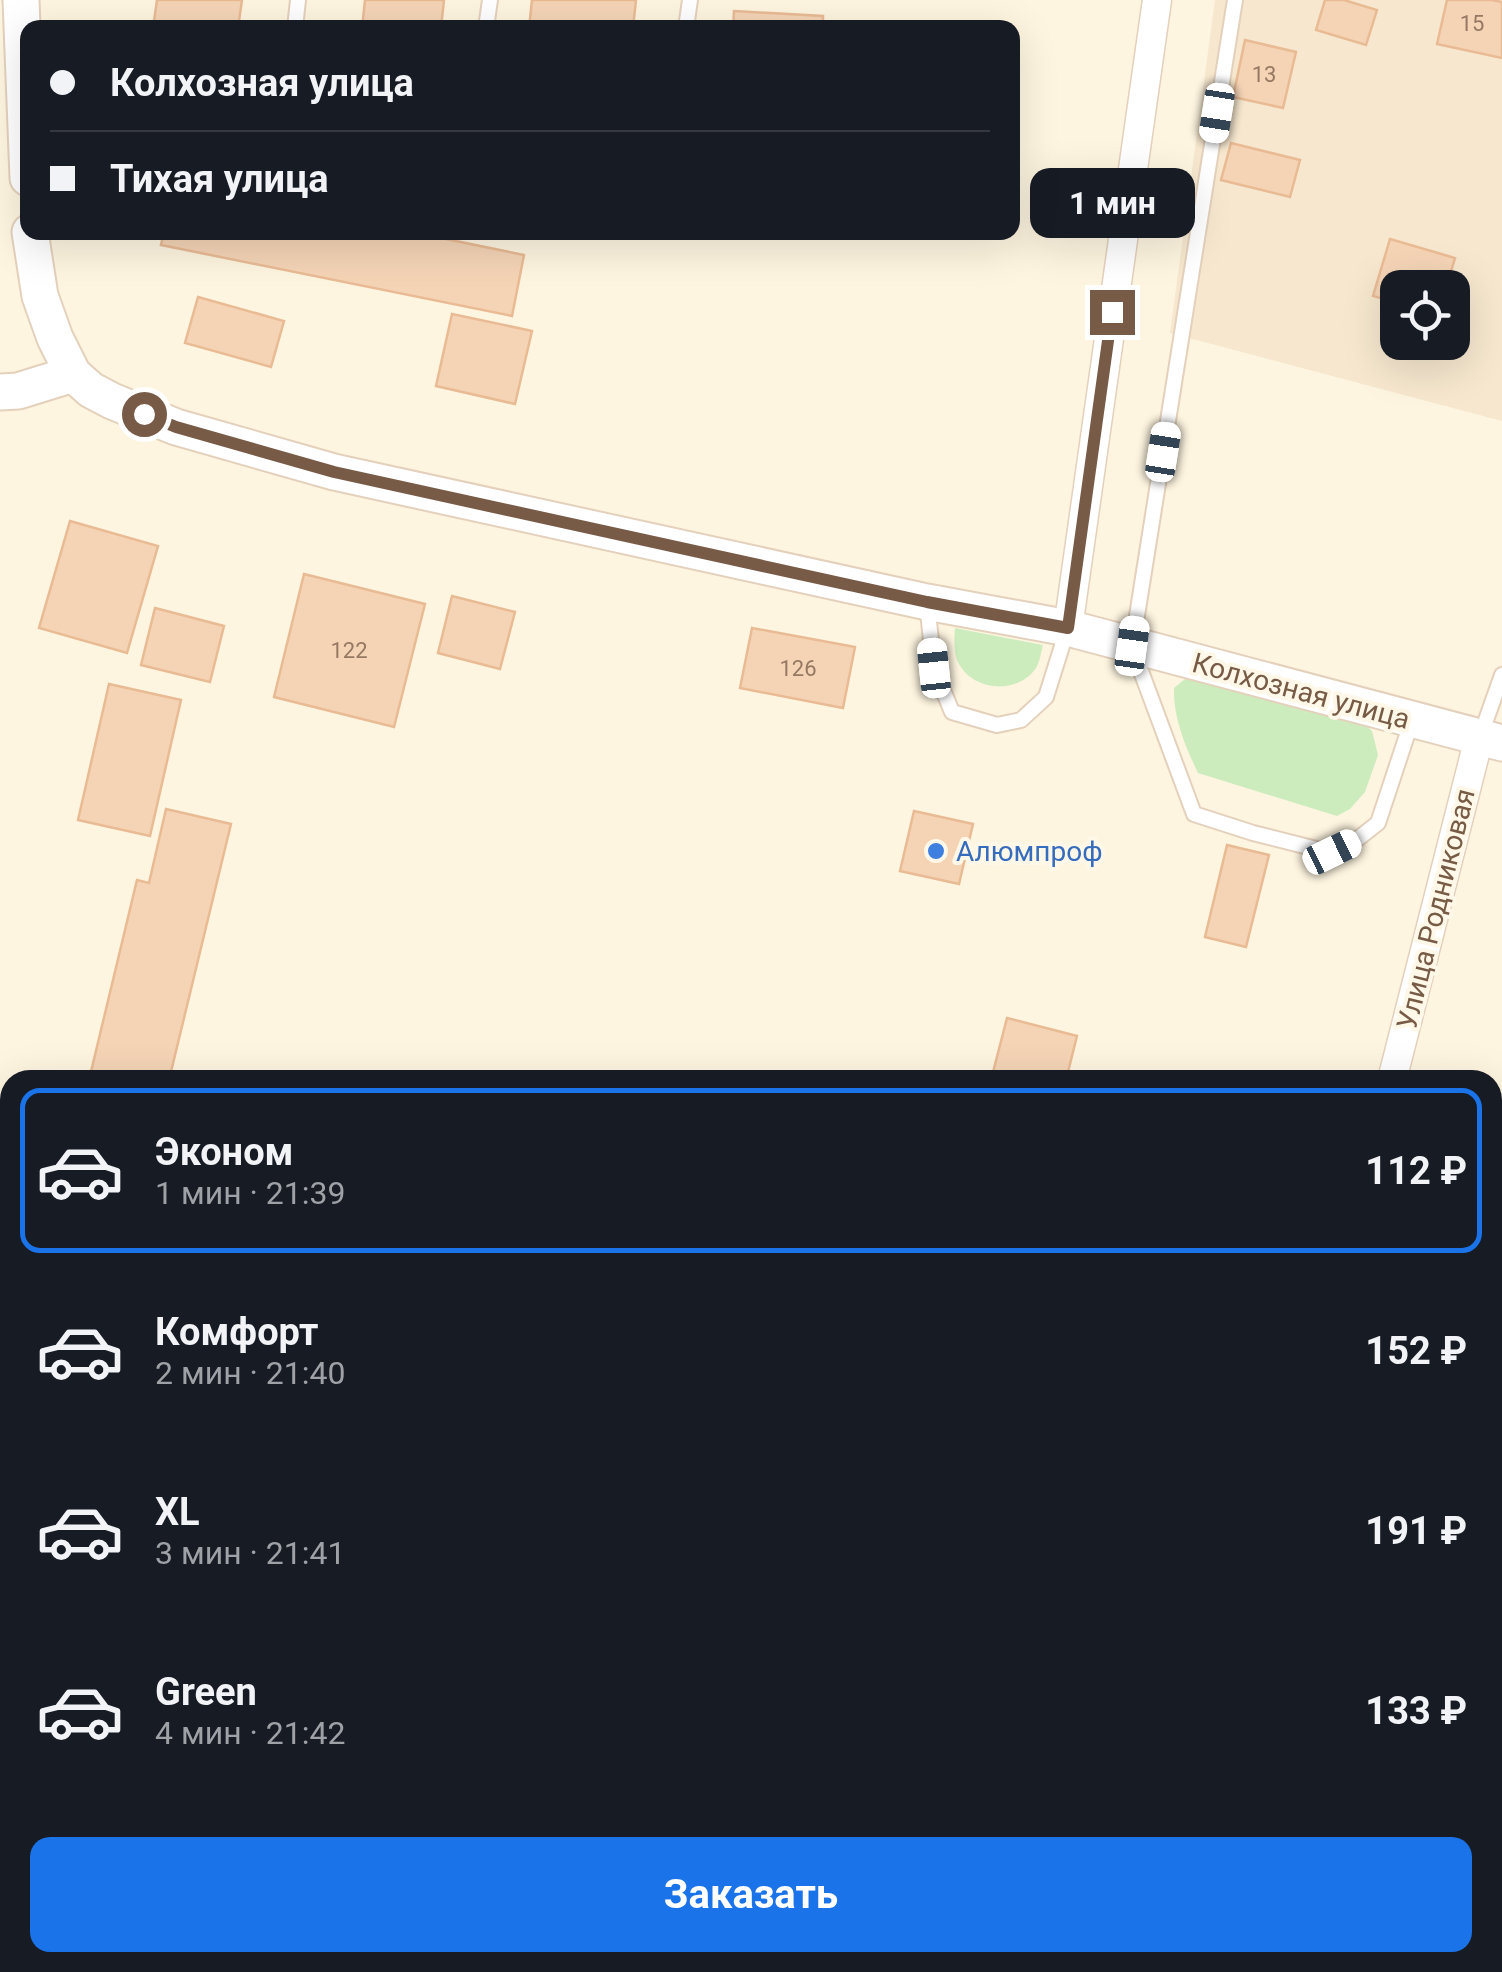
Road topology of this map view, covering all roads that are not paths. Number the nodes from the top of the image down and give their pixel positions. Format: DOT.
graph roads {
  1 [pos="1156,0"];
  2 [pos="1235,0"];
  3 [pos="31,240"];
  4 [pos="73,374"];
  5 [pos="0,392"];
  6 [pos="927,602"];
  7 [pos="1068,628"];
  8 [pos="1132,646"];
  9 [pos="1502,675"];
  10 [pos="1412,719"];
  11 [pos="1491,740"];
  12 [pos="1395,1070"];
  1 -- 7 [label="street"];
  2 -- 8 [label="lane"];
  3 -- 4 [label="street"];
  4 -- 5 [label="street"];
  4 -- 6 [label="street, Колхозная улица"];
  6 -- 7 [label="street, Колхозная улица"];
  6 -- 7 [label="lane"];
  7 -- 8 [label="street, Колхозная улица"];
  8 -- 10 [label="street, Колхозная улица"];
  8 -- 10 [label="lane"];
  9 -- 11 [label="lane"];
  10 -- 11 [label="street, Колхозная улица"];
  11 -- 12 [label="street, Улица Родниковая"];
}
